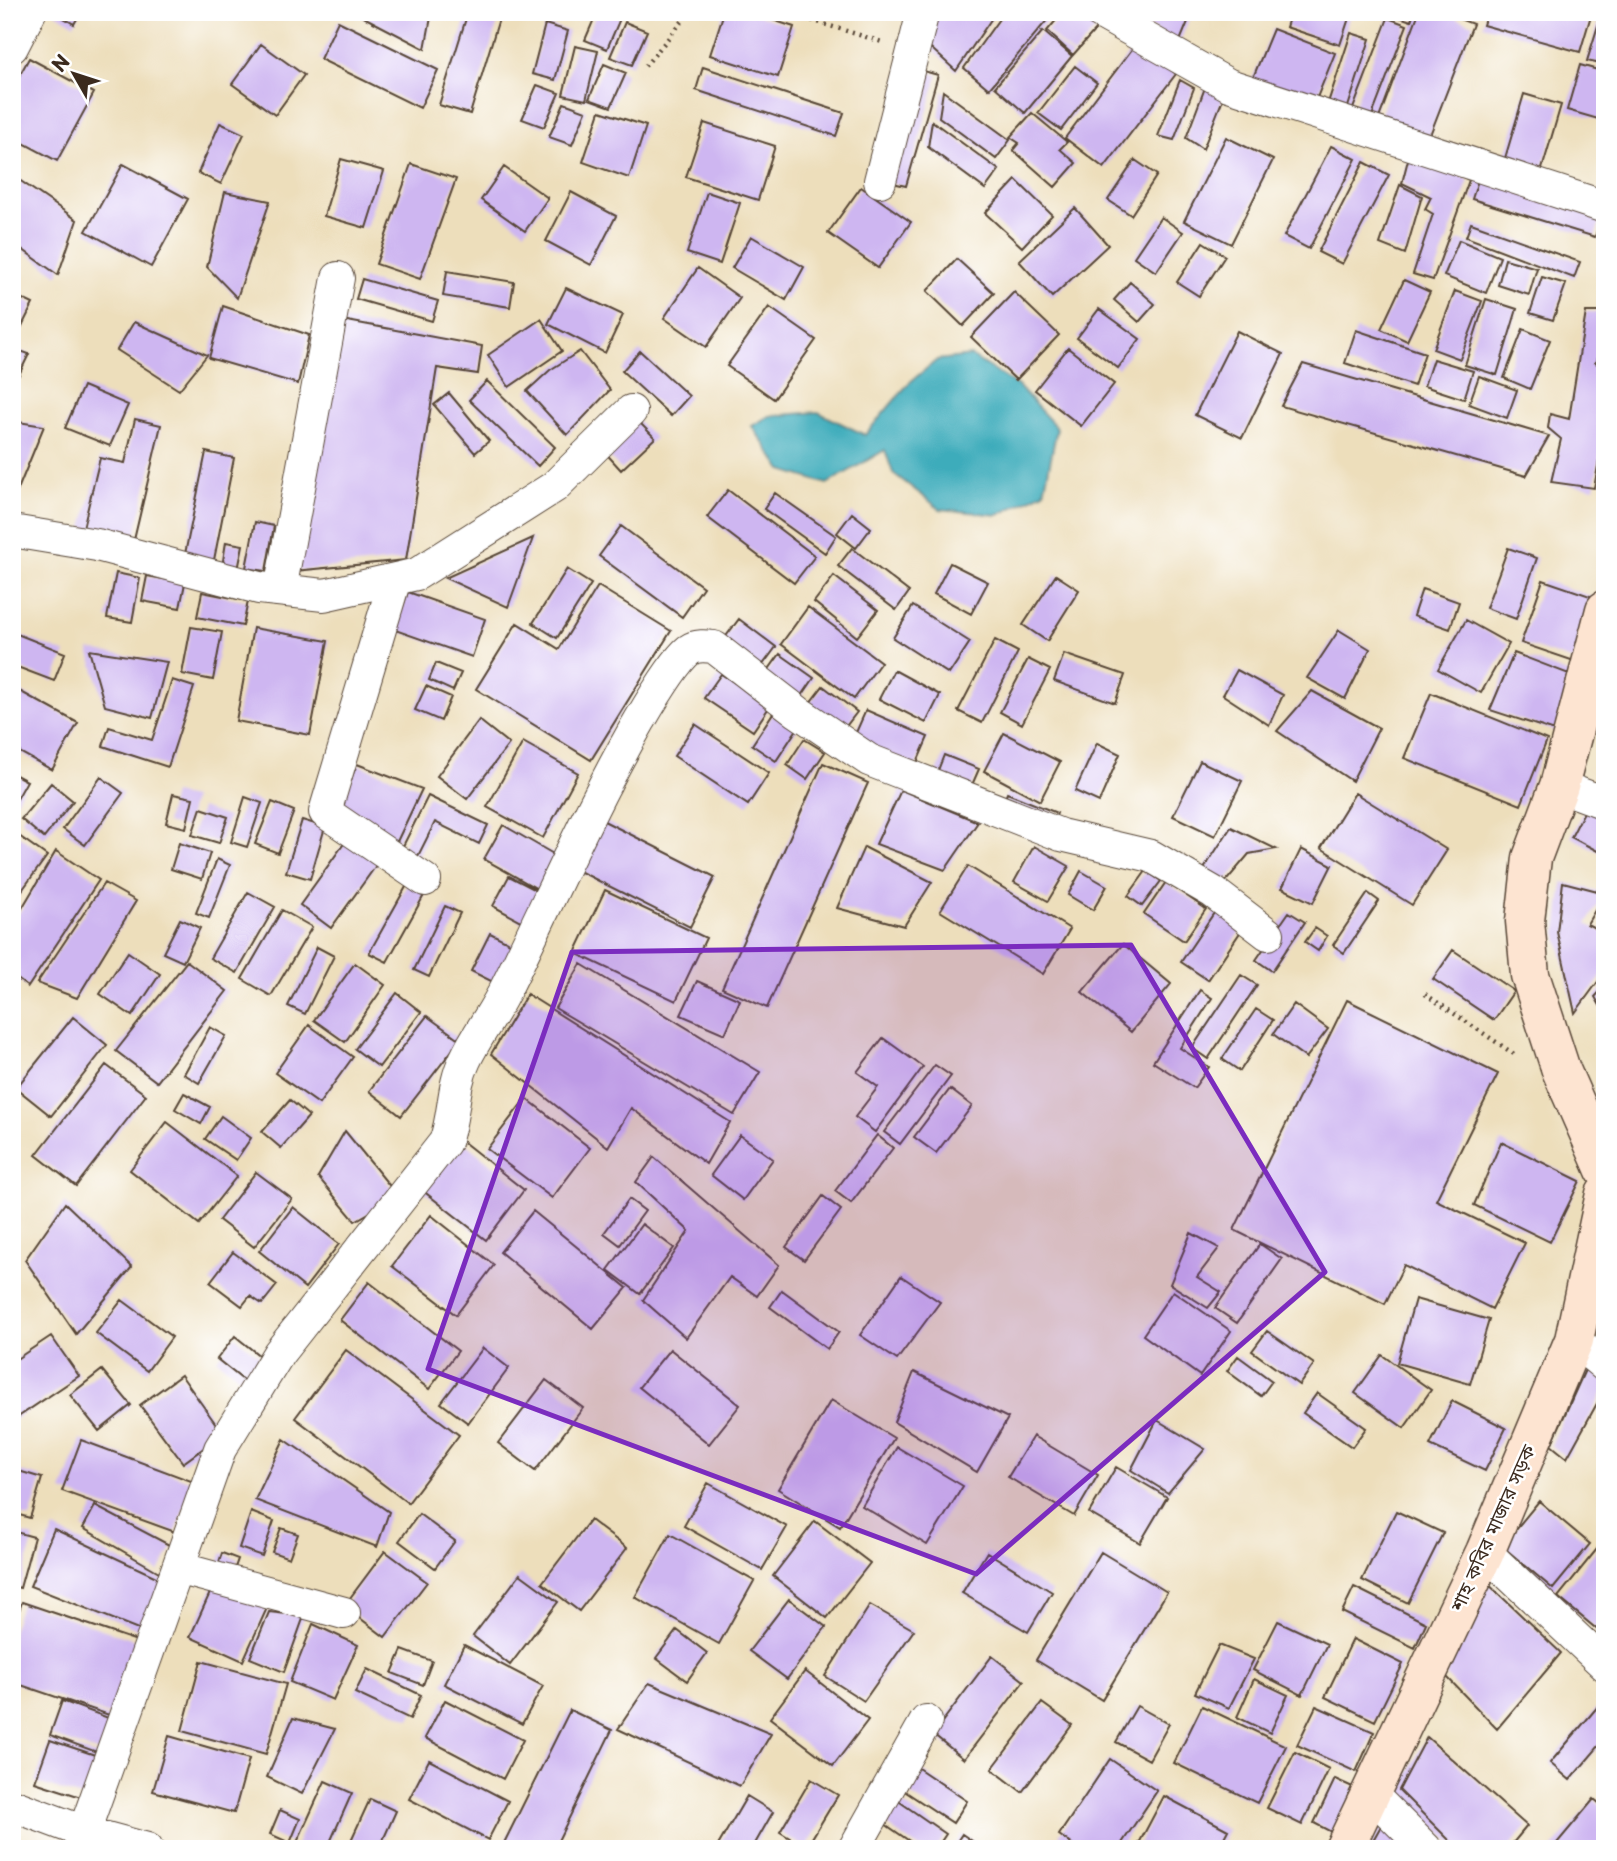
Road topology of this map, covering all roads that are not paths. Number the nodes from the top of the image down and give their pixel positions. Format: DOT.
graph roads {
  1 [pos="30,12"];
  2 [pos="923,12"];
  3 [pos="1099,12"];
  4 [pos="12,47"];
  5 [pos="880,181"];
  6 [pos="1605,207"];
  7 [pos="338,278"];
  8 [pos="631,411"];
  9 [pos="12,531"];
  10 [pos="395,579"];
  11 [pos="280,590"];
  12 [pos="1605,610"];
  13 [pos="1559,786"];
  14 [pos="1605,803"];
  15 [pos="425,880"];
  16 [pos="1268,934"];
  17 [pos="1605,1170"];
  18 [pos="1605,1194"];
  19 [pos="1574,1340"];
  20 [pos="1605,1366"];
  21 [pos="1485,1552"];
  22 [pos="178,1568"];
  23 [pos="344,1613"];
  24 [pos="1605,1665"];
  25 [pos="926,1721"];
  26 [pos="1371,1794"];
  27 [pos="12,1805"];
  28 [pos="84,1832"];
  29 [pos="147,1849"];
  30 [pos="854,1849"];
  31 [pos="1344,1849"];
  32 [pos="1426,1849"];
  1 -- 4 [label="street"];
  2 -- 5 [label="street"];
  3 -- 6 [label="street"];
  7 -- 11 [label="street"];
  8 -- 10 [label="street"];
  9 -- 11 [label="street"];
  10 -- 11 [label="street"];
  10 -- 15 [label="street"];
  12 -- 13 [label="main road"];
  13 -- 14 [label="street"];
  13 -- 17 [label="main road"];
  16 -- 22 [label="street"];
  18 -- 19 [label="main road, শাহ কবির মাজার সড়ক"];
  19 -- 20 [label="street"];
  19 -- 21 [label="main road, শাহ কবির মাজার সড়ক"];
  21 -- 24 [label="street"];
  21 -- 26 [label="main road, শাহ কবির মাজার সড়ক"];
  22 -- 23 [label="street"];
  22 -- 28 [label="street"];
  25 -- 30 [label="street"];
  26 -- 31 [label="main road, শাহ কবির মাজার সড়ক"];
  26 -- 32 [label="street"];
  27 -- 28 [label="street"];
  28 -- 29 [label="street"];
}
